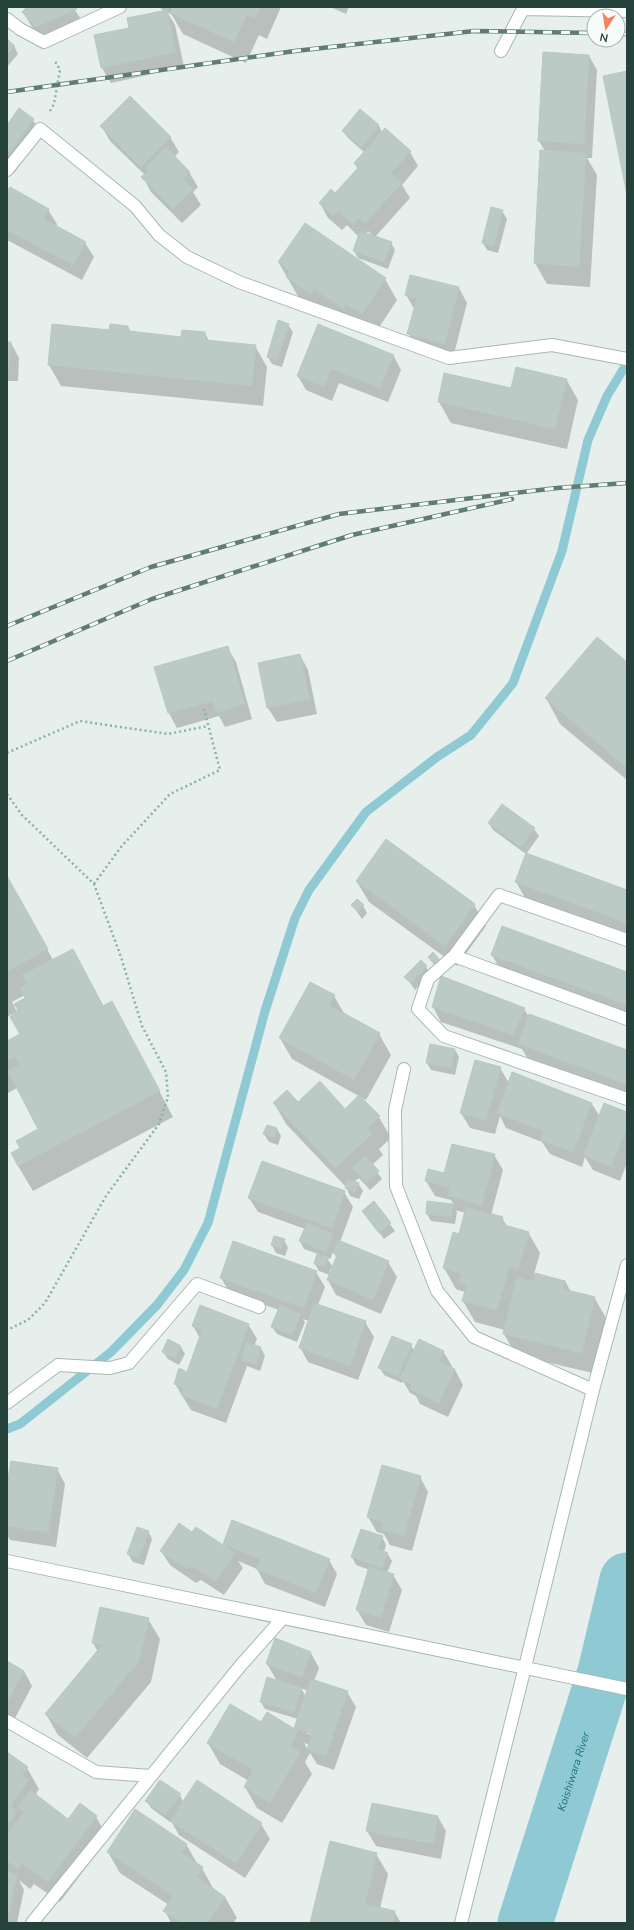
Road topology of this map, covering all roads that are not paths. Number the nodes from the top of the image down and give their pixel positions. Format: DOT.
graph roads {
  1 [pos="120,7"];
  2 [pos="627,11"];
  3 [pos="7,18"];
  4 [pos="501,51"];
  5 [pos="7,170"];
  6 [pos="627,358"];
  7 [pos="627,940"];
  8 [pos="454,956"];
  9 [pos="627,1019"];
  10 [pos="404,1070"];
  11 [pos="627,1099"];
  12 [pos="627,1265"];
  13 [pos="259,1307"];
  14 [pos="593,1390"];
  15 [pos="7,1403"];
  16 [pos="7,1561"];
  17 [pos="282,1619"];
  18 [pos="525,1667"];
  19 [pos="627,1689"];
  20 [pos="7,1721"];
  21 [pos="151,1776"];
  22 [pos="32,1923"];
  23 [pos="461,1923"];
  1 -- 3 [label="street"];
  2 -- 4 [label="street"];
  5 -- 6 [label="street"];
  7 -- 8 [label="street"];
  8 -- 9 [label="street"];
  8 -- 11 [label="street"];
  10 -- 14 [label="street"];
  12 -- 14 [label="street"];
  13 -- 15 [label="street"];
  14 -- 18 [label="street"];
  16 -- 17 [label="street"];
  17 -- 18 [label="street"];
  17 -- 21 [label="street"];
  18 -- 19 [label="street"];
  18 -- 23 [label="street"];
  20 -- 21 [label="street"];
  21 -- 22 [label="street"];
}
